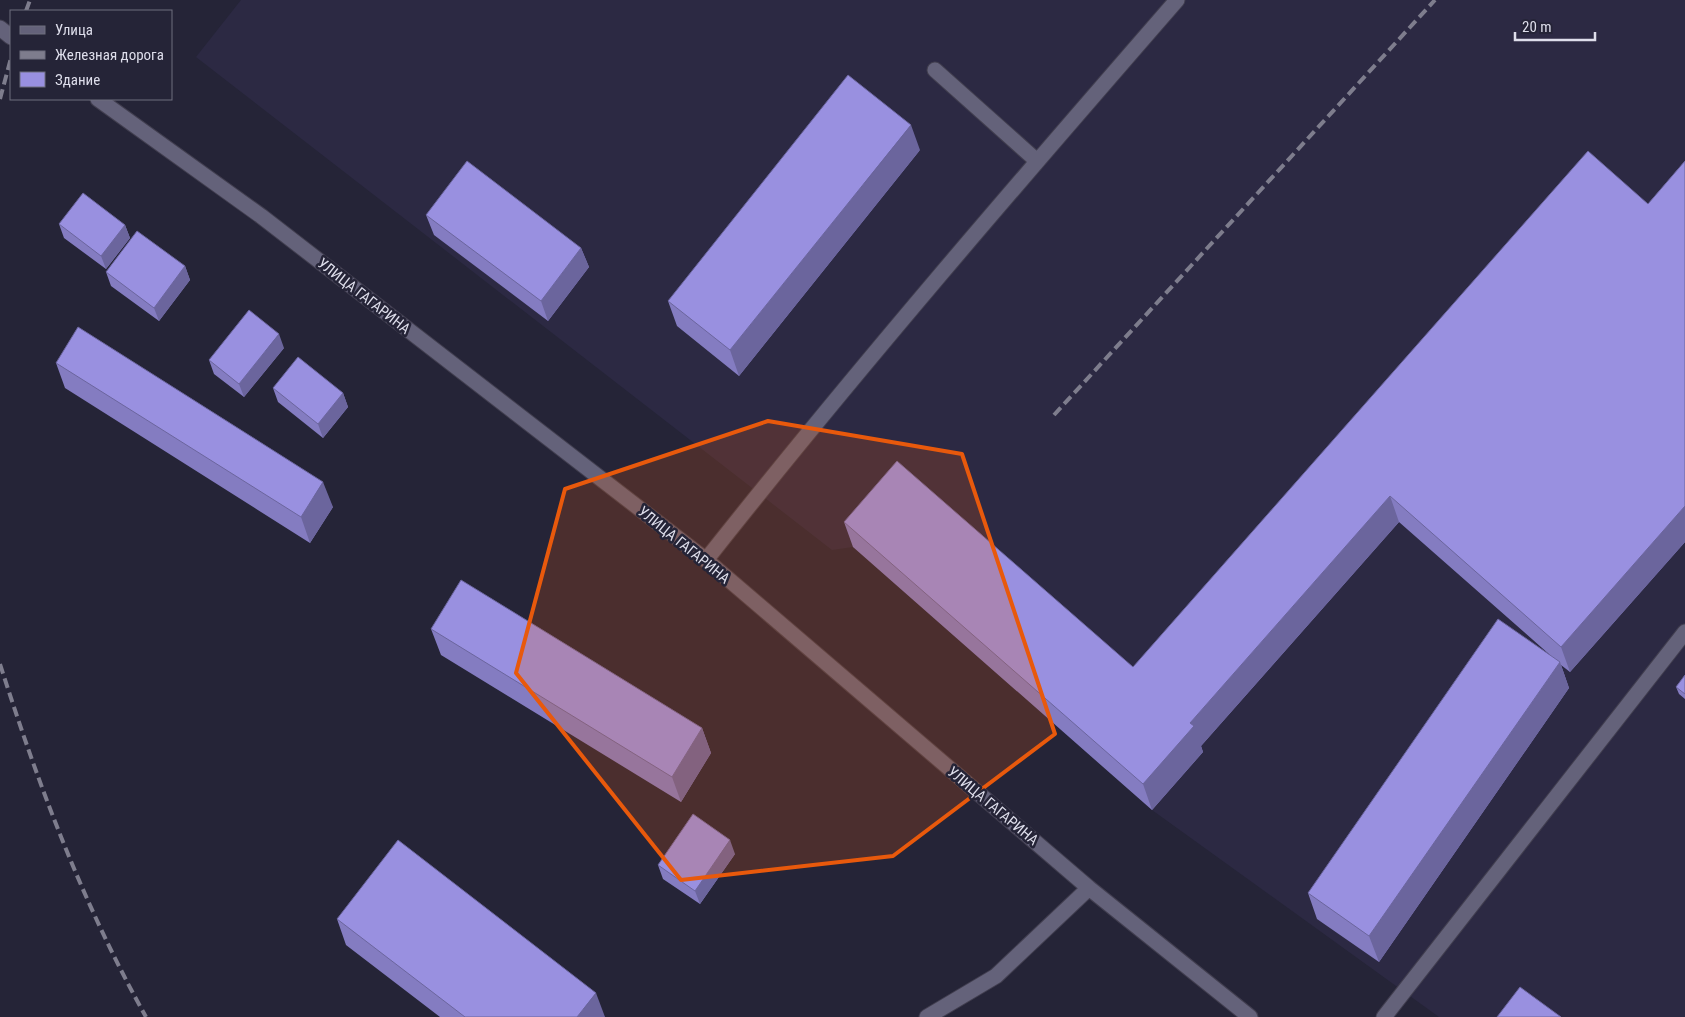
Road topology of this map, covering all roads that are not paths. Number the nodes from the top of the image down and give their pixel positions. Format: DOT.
graph roads {
  1 [pos="1176,0"];
  2 [pos="936,70"];
  3 [pos="99,100"];
  4 [pos="1037,161"];
  5 [pos="706,560"];
  6 [pos="1685,632"];
  7 [pos="1089,888"];
  8 [pos="928,1017"];
  9 [pos="1250,1017"];
  10 [pos="1384,1017"];
  1 -- 4 [label="street"];
  2 -- 4 [label="street"];
  3 -- 5 [label="street, УЛИЦА ГАГАРИНА"];
  4 -- 5 [label="street"];
  5 -- 7 [label="street, УЛИЦА ГАГАРИНА"];
  6 -- 10 [label="street"];
  7 -- 8 [label="street"];
  7 -- 9 [label="street, УЛИЦА ГАГАРИНА"];
}
